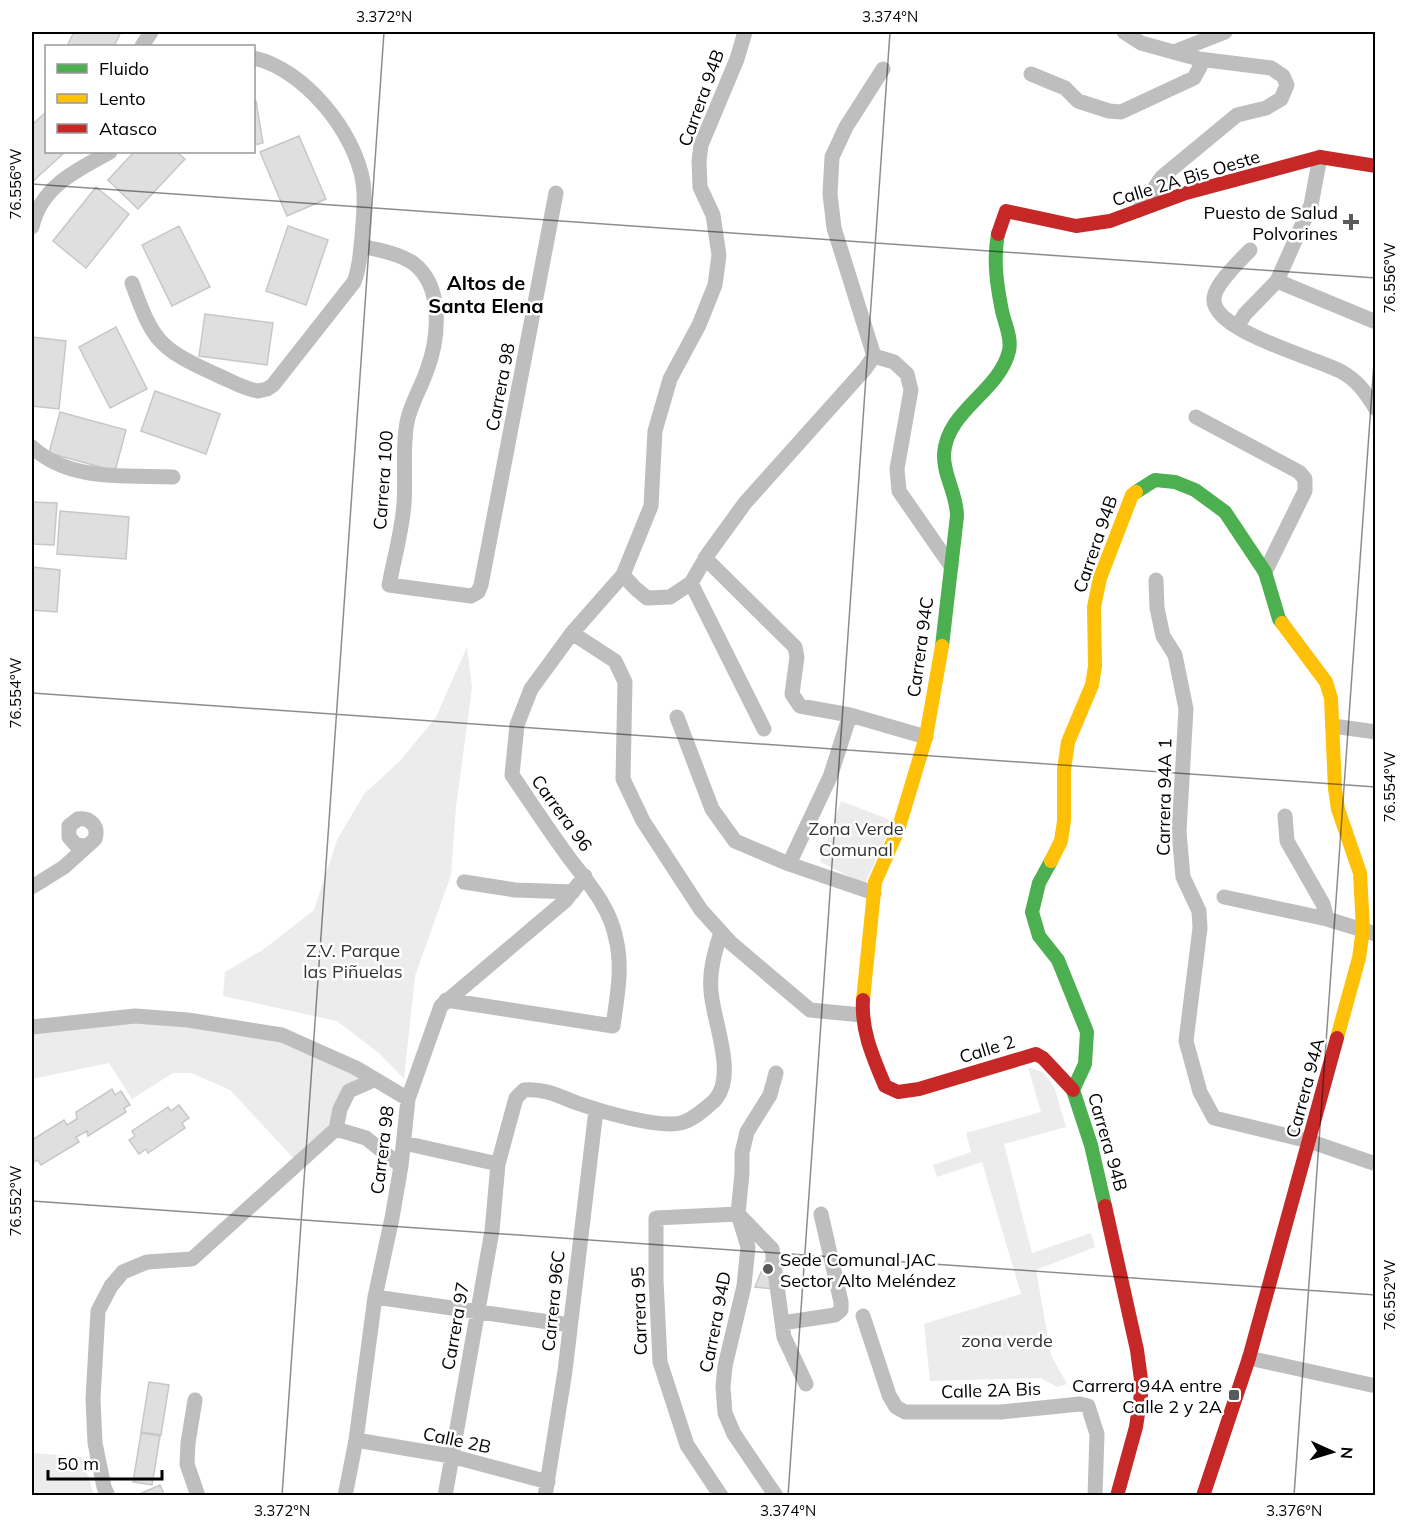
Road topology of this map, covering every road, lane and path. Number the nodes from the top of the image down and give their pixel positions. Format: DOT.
graph roads {
  1 [pos="151,32"];
  2 [pos="745,32"];
  3 [pos="1124,32"];
  4 [pos="1225,32"];
  5 [pos="143,45"];
  6 [pos="1174,52"];
  7 [pos="255,58"];
  8 [pos="1199,59"];
  9 [pos="883,69"];
  10 [pos="1031,74"];
  11 [pos="108,153"];
  12 [pos="1320,157"];
  13 [pos="1376,166"];
  14 [pos="556,193"];
  15 [pos="1139,210"];
  16 [pos="1006,212"];
  17 [pos="32,227"];
  18 [pos="361,246"];
  19 [pos="1250,250"];
  20 [pos="1277,282"];
  21 [pos="132,283"];
  22 [pos="1376,322"];
  23 [pos="1237,327"];
  24 [pos="874,356"];
  25 [pos="1376,409"];
  26 [pos="1196,417"];
  27 [pos="32,447"];
  28 [pos="173,477"];
  29 [pos="705,558"];
  30 [pos="951,566"];
  31 [pos="1265,572"];
  32 [pos="623,575"];
  33 [pos="1156,580"];
  34 [pos="691,583"];
  35 [pos="389,585"];
  36 [pos="572,633"];
  37 [pos="850,715"];
  38 [pos="677,717"];
  39 [pos="1333,726"];
  40 [pos="764,729"];
  41 [pos="1376,732"];
  42 [pos="926,737"];
  43 [pos="1285,816"];
  44 [pos="86,846"];
  45 [pos="789,864"];
  46 [pos="585,876"];
  47 [pos="464,882"];
  48 [pos="32,886"];
  49 [pos="573,892"];
  50 [pos="874,893"];
  51 [pos="1224,897"];
  52 [pos="1327,919"];
  53 [pos="721,932"];
  54 [pos="1369,932"];
  55 [pos="446,1000"];
  56 [pos="862,1016"];
  57 [pos="32,1027"];
  58 [pos="347,1064"];
  59 [pos="776,1073"];
  60 [pos="374,1080"];
  61 [pos="349,1090"];
  62 [pos="1073,1090"];
  63 [pos="898,1092"];
  64 [pos="408,1099"];
  65 [pos="596,1110"];
  66 [pos="336,1129"];
  67 [pos="1309,1142"];
  68 [pos="404,1143"];
  69 [pos="498,1164"];
  70 [pos="1376,1164"];
  71 [pos="401,1166"];
  72 [pos="738,1214"];
  73 [pos="821,1214"];
  74 [pos="375,1297"];
  75 [pos="477,1313"];
  76 [pos="863,1316"];
  77 [pos="782,1323"];
  78 [pos="570,1325"];
  79 [pos="1249,1358"];
  80 [pos="806,1384"];
  81 [pos="1376,1386"];
  82 [pos="195,1401"];
  83 [pos="356,1440"];
  84 [pos="451,1456"];
  85 [pos="547,1489"];
  86 [pos="108,1496"];
  87 [pos="198,1496"];
  88 [pos="345,1496"];
  89 [pos="445,1496"];
  90 [pos="721,1496"];
  91 [pos="776,1496"];
  92 [pos="1095,1496"];
  93 [pos="1117,1496"];
  94 [pos="1203,1496"];
  1 -- 5 [label="street"];
  2 -- 32 [label="street, Carrera 94B"];
  3 -- 6 [label="street"];
  4 -- 6 [label="street"];
  6 -- 8 [label="street"];
  7 -- 18 [label="street"];
  8 -- 10 [label="street"];
  8 -- 15 [label="street"];
  9 -- 24 [label="street"];
  11 -- 17 [label="street"];
  12 -- 13 [label="street, Calle 2A Bis Oeste"];
  12 -- 15 [label="street, Calle 2A Bis Oeste"];
  12 -- 20 [label="street"];
  14 -- 35 [label="street, Carrera 98"];
  15 -- 16 [label="street, Calle 2A Bis Oeste"];
  16 -- 30 [label="street, Carrera 94C"];
  18 -- 21 [label="street"];
  18 -- 35 [label="street, Carrera 100"];
  19 -- 23 [label="street"];
  20 -- 22 [label="street"];
  20 -- 23 [label="street"];
  23 -- 25 [label="street"];
  24 -- 29 [label="street"];
  24 -- 30 [label="street"];
  26 -- 31 [label="street"];
  27 -- 28 [label="street"];
  29 -- 34 [label="street"];
  29 -- 37 [label="street"];
  30 -- 42 [label="street, Carrera 94C"];
  31 -- 39 [label="street, Carrera 94A"];
  31 -- 62 [label="street, Carrera 94B"];
  32 -- 34 [label="street"];
  32 -- 36 [label="street, Carrera 96"];
  33 -- 67 [label="street, Carrera 94A 1"];
  34 -- 40 [label="street"];
  36 -- 46 [label="street, Carrera 96"];
  36 -- 53 [label="street"];
  37 -- 42 [label="street"];
  37 -- 45 [label="street"];
  38 -- 45 [label="street"];
  39 -- 41 [label="street"];
  39 -- 54 [label="street, Carrera 94A"];
  42 -- 50 [label="street, Carrera 94C"];
  43 -- 52 [label="street"];
  44 -- 48 [label="street"];
  45 -- 50 [label="street"];
  46 -- 49 [label="street, Carrera 98"];
  46 -- 55 [label="street, Carrera 96"];
  47 -- 49 [label="street"];
  49 -- 55 [label="street, Carrera 98"];
  50 -- 56 [label="street, Carrera 94C"];
  51 -- 52 [label="street"];
  52 -- 54 [label="street"];
  53 -- 56 [label="street"];
  53 -- 65 [label="street, Carrera 97"];
  54 -- 67 [label="street, Carrera 94A"];
  55 -- 64 [label="street, Carrera 98"];
  56 -- 63 [label="street, Carrera 94C"];
  57 -- 58 [label="street"];
  58 -- 60 [label="street"];
  58 -- 61 [label="street"];
  59 -- 72 [label="street"];
  60 -- 61 [label="street"];
  60 -- 64 [label="street"];
  61 -- 66 [label="street"];
  62 -- 63 [label="street, Calle 2"];
  62 -- 93 [label="street, Carrera 94B"];
  64 -- 68 [label="street, Carrera 98"];
  65 -- 69 [label="street, Carrera 97"];
  65 -- 78 [label="street, Carrera 96C"];
  66 -- 71 [label="street"];
  66 -- 86 [label="street"];
  67 -- 70 [label="street"];
  67 -- 79 [label="street, Carrera 94A"];
  68 -- 69 [label="street"];
  68 -- 71 [label="street, Carrera 98"];
  69 -- 75 [label="street, Carrera 97"];
  71 -- 74 [label="street, Carrera 98"];
  72 -- 77 [label="street"];
  72 -- 90 [label="street, Carrera 95"];
  72 -- 91 [label="street, Carrera 94D"];
  73 -- 77 [label="street"];
  74 -- 75 [label="street"];
  74 -- 83 [label="street, Carrera 98"];
  75 -- 78 [label="street"];
  75 -- 84 [label="street, Carrera 97"];
  76 -- 92 [label="street, Calle 2A Bis"];
  77 -- 80 [label="street"];
  78 -- 85 [label="street, Carrera 96C"];
  79 -- 81 [label="street"];
  79 -- 94 [label="street, Carrera 94A"];
  82 -- 87 [label="street"];
  83 -- 84 [label="street, Calle 2B"];
  83 -- 88 [label="street, Carrera 98"];
  84 -- 85 [label="street, Calle 2B"];
  84 -- 89 [label="street, Carrera 97"];
}
